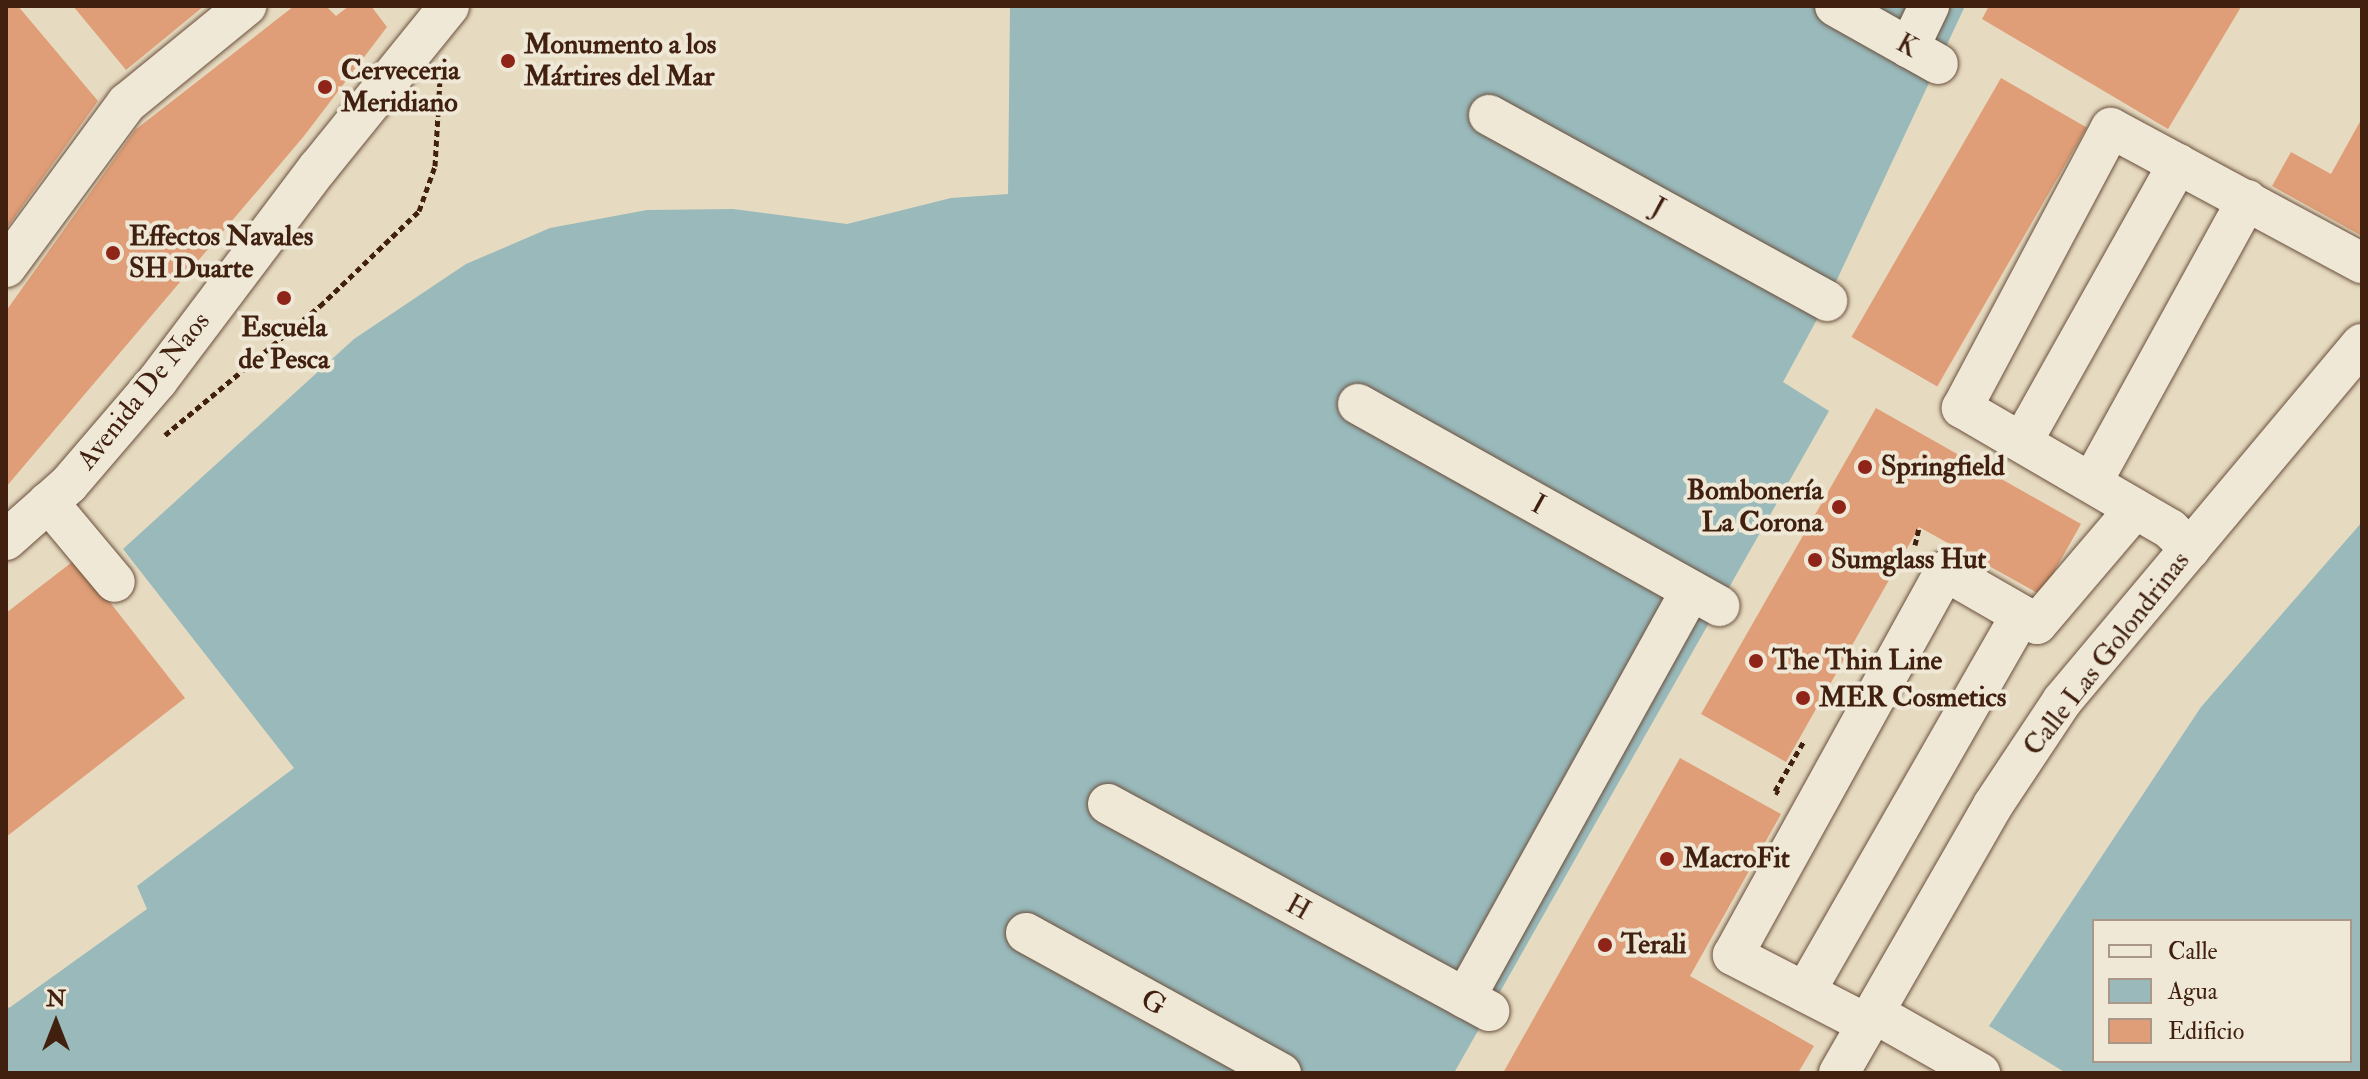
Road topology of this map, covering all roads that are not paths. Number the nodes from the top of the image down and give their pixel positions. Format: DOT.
graph roads {
  1 [pos="246,6"];
  2 [pos="449,6"];
  3 [pos="1835,6"];
  4 [pos="1929,6"];
  5 [pos="1489,115"];
  6 [pos="2178,164"];
  7 [pos="2247,200"];
  8 [pos="2362,263"];
  9 [pos="6,267"];
  10 [pos="1827,301"];
  11 [pos="2362,344"];
  12 [pos="1358,404"];
  13 [pos="2022,442"];
  14 [pos="2092,482"];
  15 [pos="48,502"];
  16 [pos="2135,509"];
  17 [pos="6,540"];
  18 [pos="2190,549"];
  19 [pos="115,582"];
  20 [pos="2021,615"];
  21 [pos="1108,804"];
  22 [pos="1026,933"];
  23 [pos="1805,992"];
  24 [pos="1477,1005"];
  25 [pos="1870,1018"];
  26 [pos="1281,1073"];
  27 [pos="1839,1073"];
  28 [pos="1980,1073"];
  1 -- 9 [label="street"];
  2 -- 15 [label="street, Avenida De Naos"];
  3 -- 4 [label="street, K"];
  5 -- 10 [label="street, J"];
  6 -- 7 [label="street"];
  6 -- 13 [label="street"];
  6 -- 13 [label="street"];
  7 -- 8 [label="street"];
  7 -- 14 [label="street"];
  11 -- 18 [label="street, Calle Las Golondrinas"];
  12 -- 24 [label="street, I"];
  13 -- 14 [label="street"];
  14 -- 16 [label="street"];
  15 -- 17 [label="street, Avenida De Naos"];
  15 -- 19 [label="street"];
  16 -- 18 [label="street"];
  16 -- 20 [label="street"];
  18 -- 25 [label="street, Calle Las Golondrinas"];
  20 -- 23 [label="street"];
  20 -- 23 [label="street"];
  21 -- 24 [label="street, H"];
  22 -- 26 [label="street, G"];
  23 -- 25 [label="street"];
  25 -- 27 [label="street, Calle Las Golondrinas"];
  25 -- 28 [label="street"];
}
